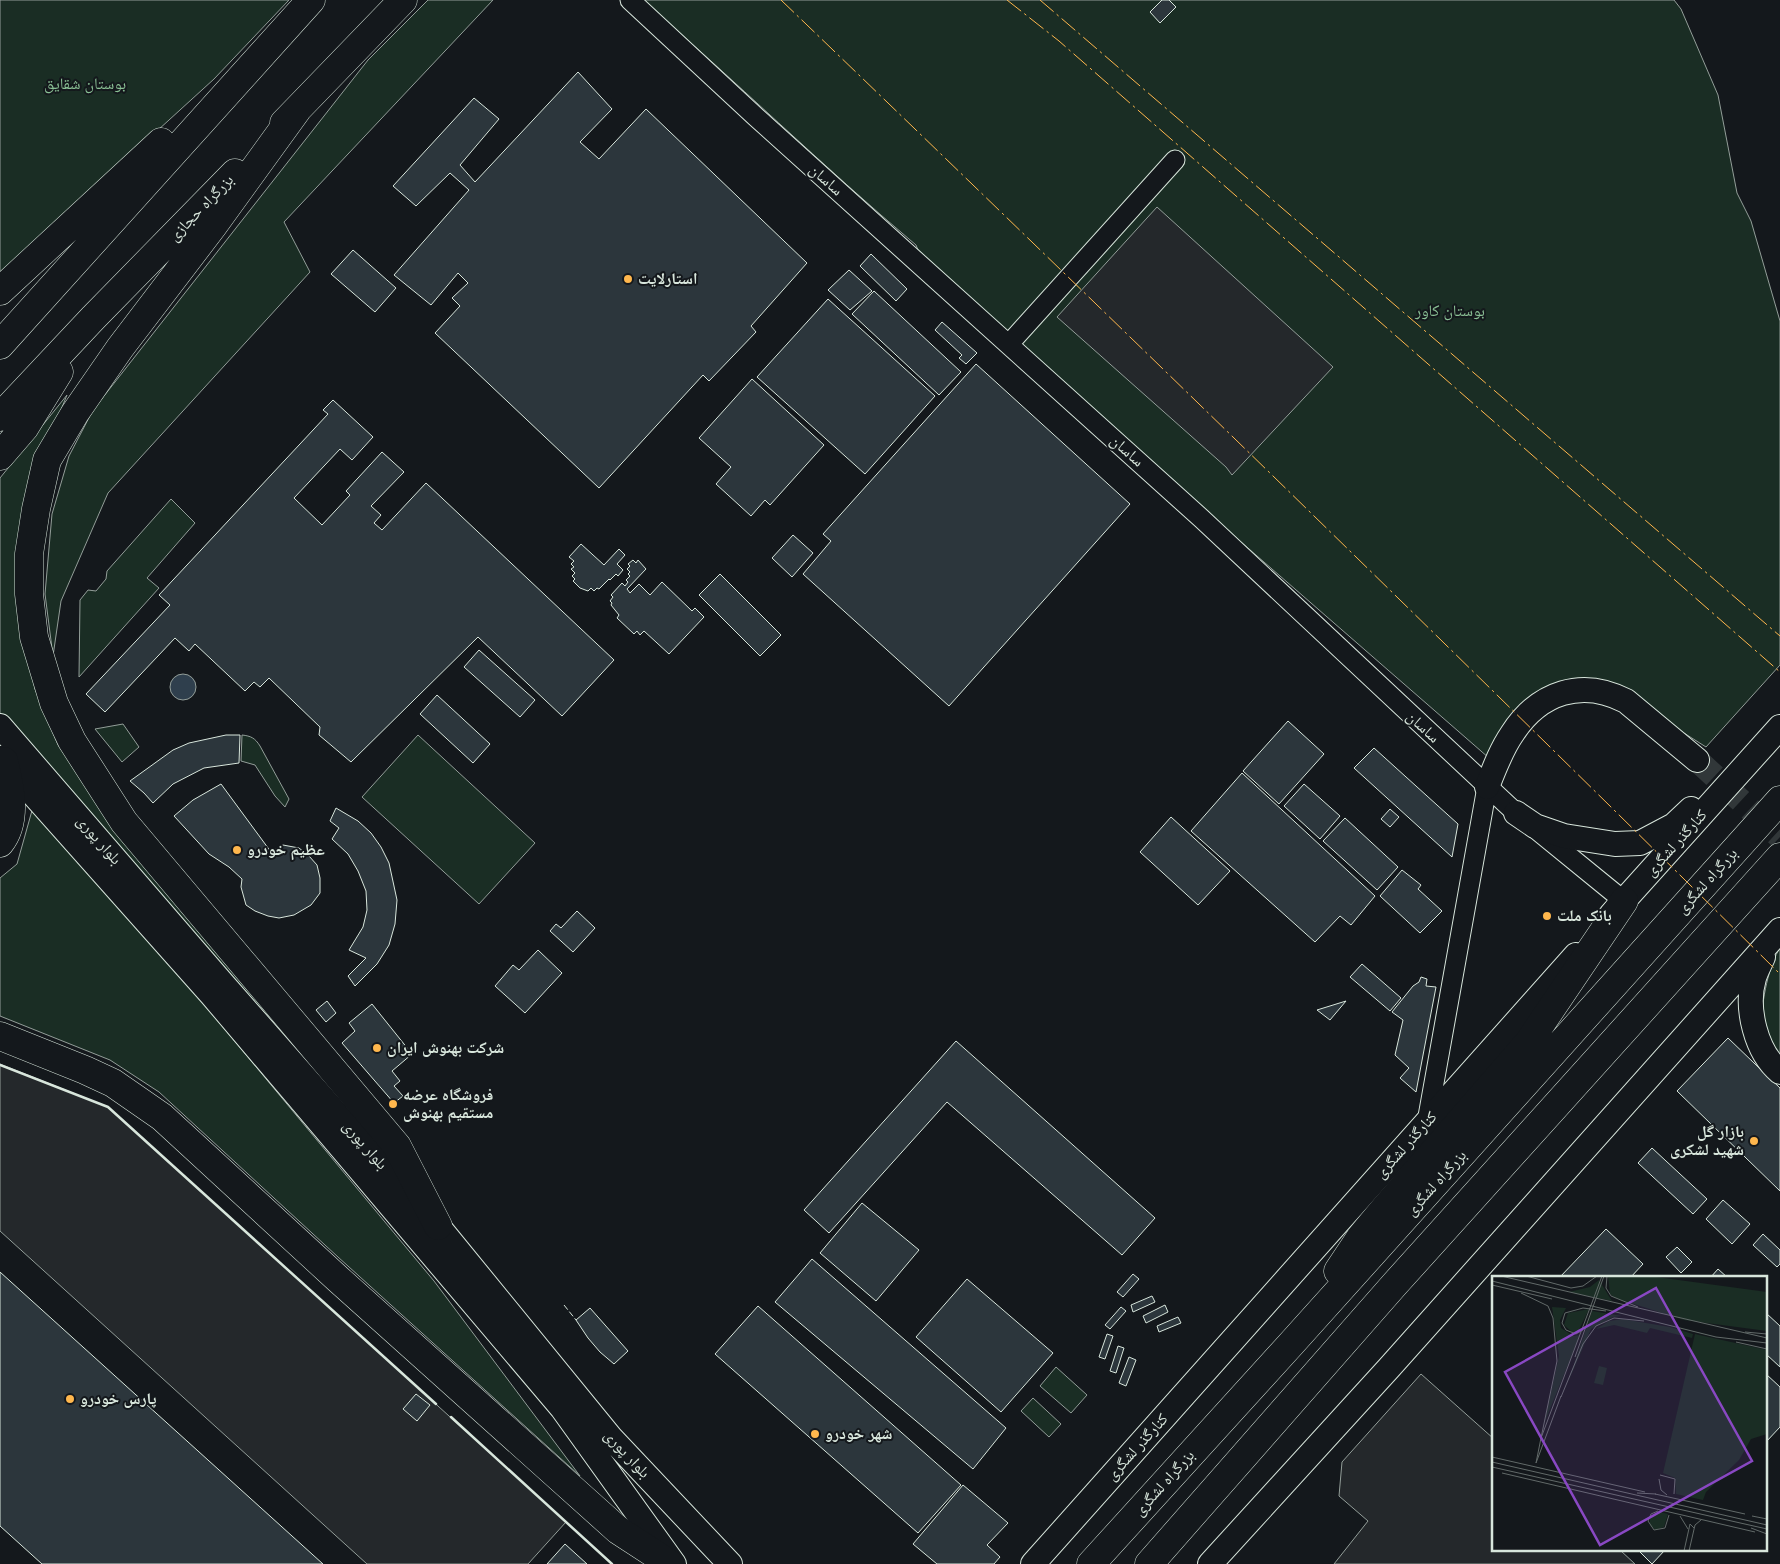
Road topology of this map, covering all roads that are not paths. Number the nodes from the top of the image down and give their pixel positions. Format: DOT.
graph roads {
  1 [pos="311,0"];
  2 [pos="403,0"];
  3 [pos="630,0"];
  4 [pos="257,59"];
  5 [pos="297,110"];
  6 [pos="1175,160"];
  7 [pos="0,291"];
  8 [pos="93,318"];
  9 [pos="1009,344"];
  10 [pos="0,345"];
  11 [pos="0,417"];
  12 [pos="0,456"];
  13 [pos="0,726"];
  14 [pos="1780,726"];
  15 [pos="2,758"];
  16 [pos="1697,760"];
  17 [pos="1730,782"];
  18 [pos="1487,786"];
  19 [pos="1780,800"];
  20 [pos="1516,813"];
  21 [pos="0,843"];
  22 [pos="1780,857"];
  23 [pos="1624,901"];
  24 [pos="1775,936"];
  25 [pos="0,1036"];
  26 [pos="1780,1072"];
  27 [pos="1427,1122"];
  28 [pos="438,1226"];
  29 [pos="1291,1344"];
  30 [pos="670,1564"];
  31 [pos="674,1564"];
  32 [pos="730,1564"];
  33 [pos="1033,1564"];
  34 [pos="1091,1564"];
  35 [pos="1149,1564"];
  36 [pos="1210,1564"];
  1 -- 4 [label="highway"];
  2 -- 5 [label="highway, بزرگراه حجازی"];
  3 -- 9 [label="street, ساسان"];
  4 -- 7 [label="highway"];
  4 -- 10 [label="highway"];
  5 -- 8 [label="highway, بزرگراه حجازی"];
  5 -- 28 [label="highway"];
  6 -- 9 [label="street"];
  8 -- 11 [label="highway, بزرگراه حجازی"];
  8 -- 12 [label="highway"];
  9 -- 18 [label="street, ساسان"];
  13 -- 28 [label="main road, بلوار پوری"];
  14 -- 17 [label="main road, کنارگذر لشگری"];
  15 -- 21 [label="highway"];
  15 -- 31 [label="main road, بلوار پوری"];
  16 -- 18 [label="main road"];
  17 -- 20 [label="main road"];
  17 -- 23 [label="main road, کنارگذر لشگری"];
  18 -- 20 [label="street, ساسان"];
  18 -- 27 [label="street"];
  19 -- 29 [label="highway, بزرگراه لشگری"];
  20 -- 23 [label="street, ساسان"];
  22 -- 35 [label="highway"];
  23 -- 27 [label="main road, کنارگذر لشگری"];
  23 -- 29 [label="highway"];
  24 -- 26 [label="main road"];
  24 -- 36 [label="main road"];
  25 -- 30 [label="highway"];
  27 -- 33 [label="main road, کنارگذر لشگری"];
  28 -- 32 [label="main road, بلوار پوری"];
  29 -- 34 [label="highway, بزرگراه لشگری"];
}
